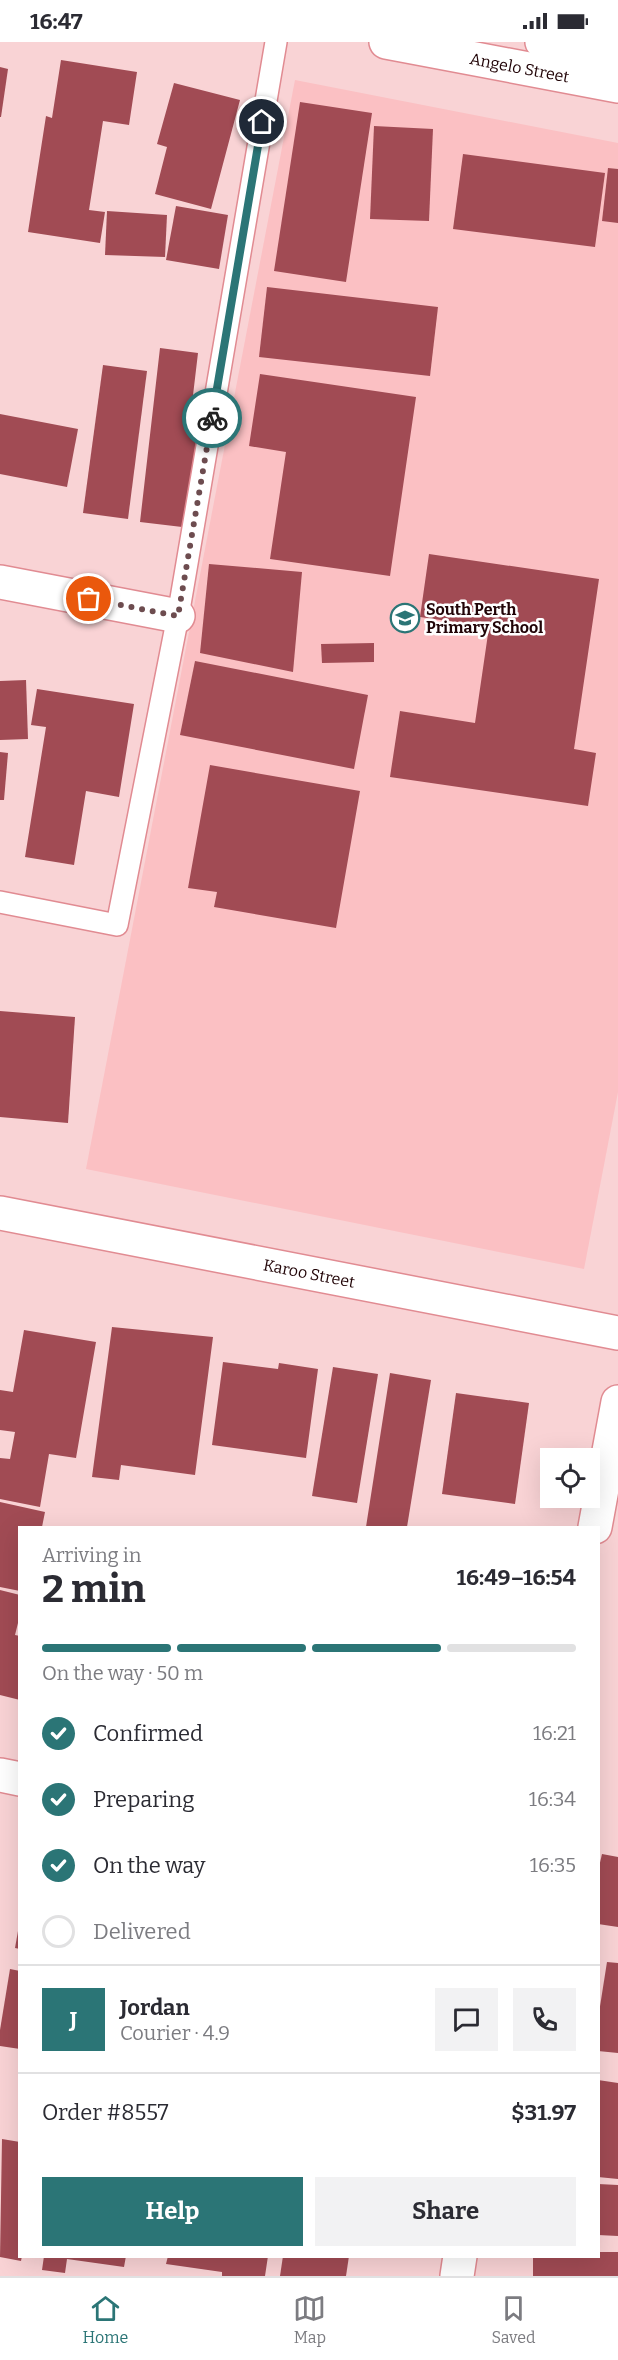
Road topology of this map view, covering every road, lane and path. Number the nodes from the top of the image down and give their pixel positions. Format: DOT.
graph roads {
  1 [pos="276,42"];
  2 [pos="386,42"];
  3 [pos="542,42"];
  4 [pos="618,56"];
  5 [pos="618,86"];
  6 [pos="0,582"];
  7 [pos="178,616"];
  8 [pos="0,902"];
  9 [pos="0,1213"];
  10 [pos="618,1333"];
  11 [pos="618,1402"];
  12 [pos="595,1526"];
  13 [pos="0,1775"];
  14 [pos="18,1779"];
  15 [pos="460,2258"];
  16 [pos="457,2276"];
  1 -- 7 [label="lane"];
  2 -- 5 [label="street, Angelo Street"];
  3 -- 4 [label="street, Angelo Street"];
  6 -- 7 [label="street"];
  7 -- 8 [label="lane"];
  9 -- 10 [label="street, Karoo Street"];
  11 -- 12 [label="street"];
  13 -- 14 [label="street"];
  15 -- 16 [label="street"];
}
